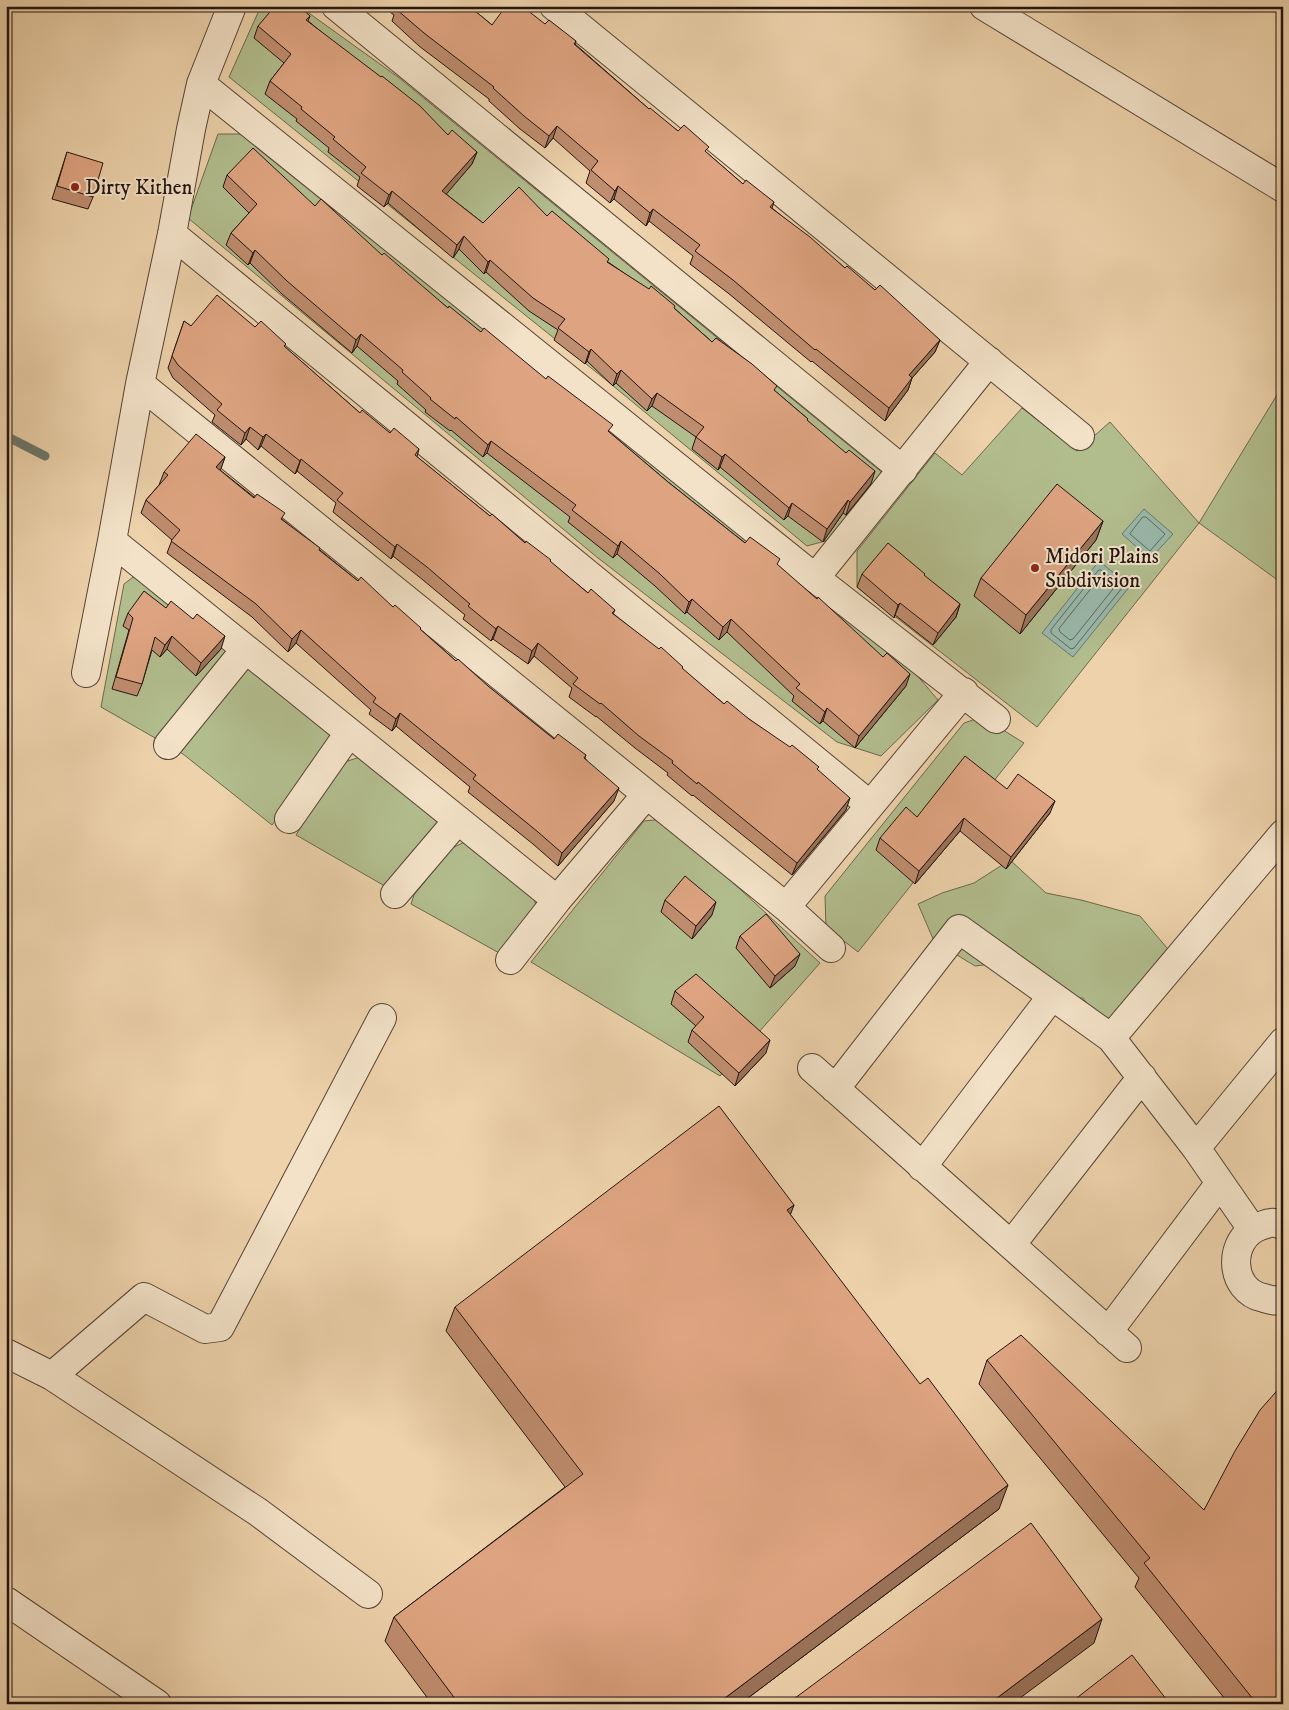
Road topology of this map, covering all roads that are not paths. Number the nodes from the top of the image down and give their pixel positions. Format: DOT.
graph roads {
  1 [pos="232,6"];
  2 [pos="336,6"];
  3 [pos="554,6"];
  4 [pos="984,6"];
  5 [pos="201,84"];
  6 [pos="1283,188"];
  7 [pos="172,234"];
  8 [pos="989,360"];
  9 [pos="140,384"];
  10 [pos="1080,436"];
  11 [pos="903,470"];
  12 [pos="112,541"];
  13 [pos="815,578"];
  14 [pos="245,650"];
  15 [pos="86,673"];
  16 [pos="964,692"];
  17 [pos="996,719"];
  18 [pos="349,732"];
  19 [pos="168,745"];
  20 [pos="646,795"];
  21 [pos="870,805"];
  22 [pos="289,819"];
  23 [pos="458,820"];
  24 [pos="1283,834"];
  25 [pos="395,894"];
  26 [pos="557,900"];
  27 [pos="786,907"];
  28 [pos="831,948"];
  29 [pos="510,960"];
  30 [pos="1052,996"];
  31 [pos="382,1018"];
  32 [pos="1111,1038"];
  33 [pos="1283,1042"];
  34 [pos="812,1068"];
  35 [pos="1142,1077"];
  36 [pos="835,1089"];
  37 [pos="1196,1148"];
  38 [pos="922,1167"];
  39 [pos="1220,1183"];
  40 [pos="1283,1225"];
  41 [pos="1252,1229"];
  42 [pos="1011,1245"];
  43 [pos="1283,1299"];
  44 [pos="6,1354"];
  45 [pos="52,1376"];
  46 [pos="368,1594"];
  47 [pos="6,1601"];
  48 [pos="157,1704"];
  1 -- 5 [label="street"];
  2 -- 11 [label="street"];
  3 -- 8 [label="street"];
  4 -- 6 [label="street"];
  5 -- 7 [label="street"];
  5 -- 13 [label="street"];
  7 -- 9 [label="street"];
  7 -- 21 [label="street"];
  8 -- 10 [label="street"];
  8 -- 11 [label="street"];
  9 -- 12 [label="street"];
  9 -- 20 [label="street"];
  11 -- 13 [label="street"];
  12 -- 14 [label="street"];
  12 -- 15 [label="street"];
  13 -- 16 [label="street"];
  14 -- 18 [label="street"];
  14 -- 19 [label="street"];
  16 -- 17 [label="street"];
  16 -- 21 [label="street"];
  18 -- 22 [label="street"];
  18 -- 23 [label="street"];
  20 -- 26 [label="street"];
  20 -- 27 [label="street"];
  21 -- 27 [label="street"];
  23 -- 25 [label="street"];
  23 -- 26 [label="street"];
  24 -- 32 [label="street"];
  26 -- 29 [label="street"];
  27 -- 28 [label="street"];
  30 -- 32 [label="street"];
  30 -- 36 [label="street"];
  30 -- 38 [label="street"];
  31 -- 45 [label="street"];
  32 -- 35 [label="street"];
  33 -- 37 [label="street"];
  34 -- 36 [label="street"];
  35 -- 37 [label="street"];
  35 -- 42 [label="street"];
  36 -- 38 [label="street"];
  37 -- 39 [label="street"];
  38 -- 42 [label="street"];
  39 -- 41 [label="street"];
  39 -- 42 [label="street"];
  40 -- 41 [label="street"];
  41 -- 43 [label="street"];
  44 -- 45 [label="street"];
  45 -- 46 [label="street"];
  47 -- 48 [label="street"];
}
